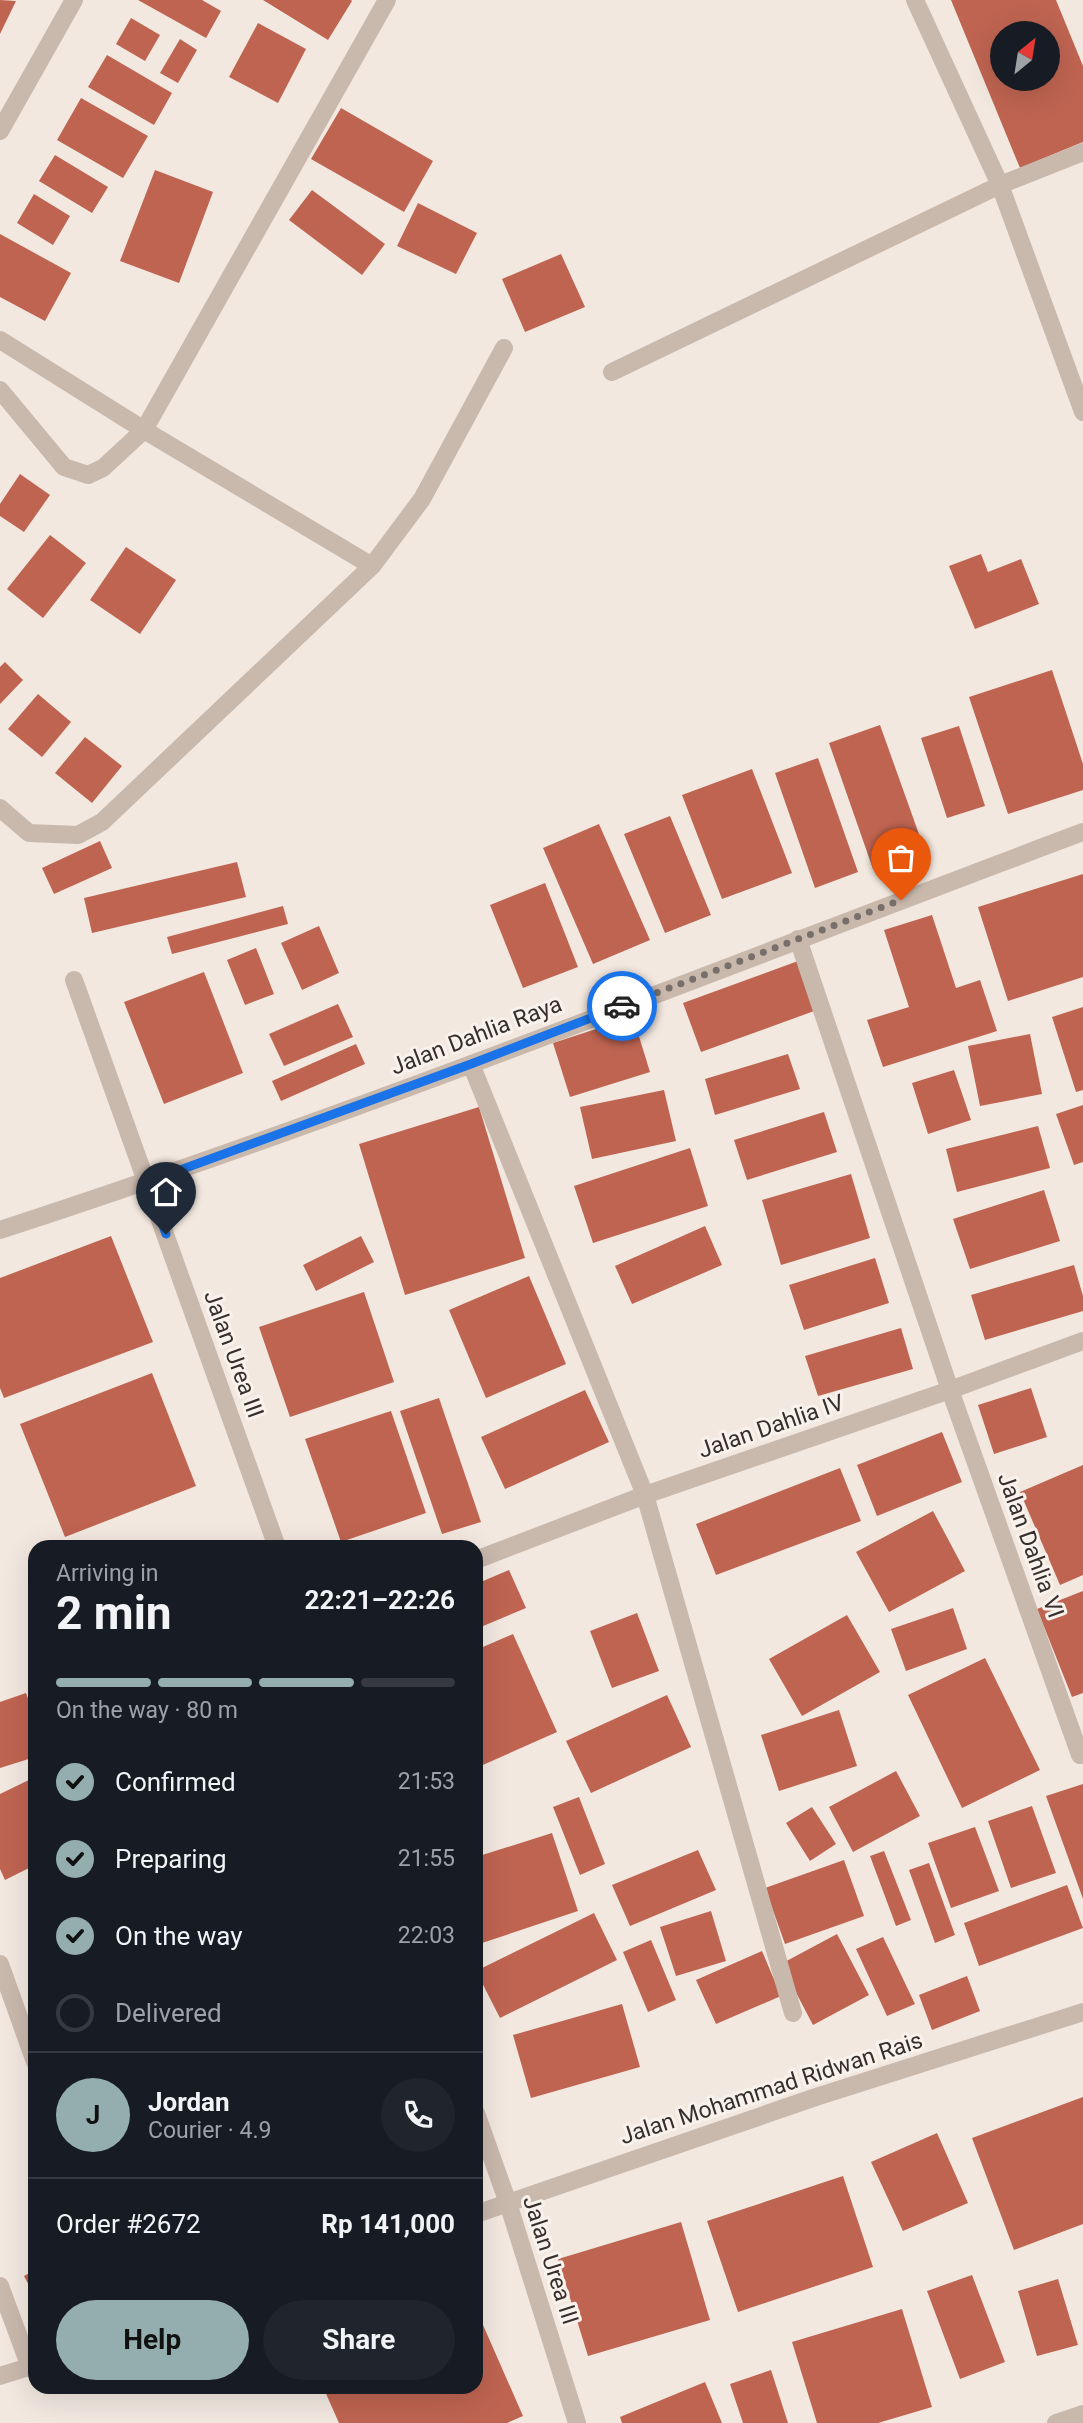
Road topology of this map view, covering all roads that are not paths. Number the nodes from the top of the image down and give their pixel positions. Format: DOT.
graph roads {
  1 [pos="74,0"];
  2 [pos="387,0"];
  3 [pos="915,0"];
  4 [pos="0,131"];
  5 [pos="1083,152"];
  6 [pos="1000,185"];
  7 [pos="0,340"];
  8 [pos="504,348"];
  9 [pos="612,372"];
  10 [pos="0,390"];
  11 [pos="1083,412"];
  12 [pos="144,430"];
  13 [pos="372,566"];
  14 [pos="0,808"];
  15 [pos="1083,832"];
  16 [pos="797,939"];
  17 [pos="74,980"];
  18 [pos="471,1064"];
  19 [pos="147,1182"];
  20 [pos="0,1230"];
  21 [pos="1083,1341"];
  22 [pos="950,1390"];
  23 [pos="645,1495"];
  24 [pos="275,1540"];
  25 [pos="483,1557"];
  26 [pos="1080,1755"];
  27 [pos="0,1964"];
  28 [pos="1083,2012"];
  29 [pos="793,2013"];
  30 [pos="28,2042"];
  31 [pos="483,2133"];
  32 [pos="508,2203"];
  33 [pos="483,2212"];
  34 [pos="0,2286"];
  35 [pos="28,2354"];
  36 [pos="28,2368"];
  37 [pos="0,2376"];
  38 [pos="1083,2414"];
  39 [pos="577,2423"];
  40 [pos="1056,2423"];
  1 -- 4 [label="street"];
  2 -- 12 [label="street"];
  3 -- 6 [label="street"];
  5 -- 6 [label="street"];
  6 -- 9 [label="street"];
  6 -- 11 [label="street"];
  7 -- 12 [label="street"];
  8 -- 13 [label="street"];
  10 -- 12 [label="street"];
  12 -- 13 [label="street"];
  13 -- 14 [label="street"];
  15 -- 16 [label="street, Jalan Dahlia Raya"];
  16 -- 18 [label="street, Jalan Dahlia Raya"];
  16 -- 22 [label="street, Jalan Dahlia VI"];
  17 -- 19 [label="street, Jalan Urea III"];
  18 -- 19 [label="street, Jalan Dahlia Raya"];
  18 -- 23 [label="street"];
  19 -- 20 [label="street, Jalan Dahlia Raya"];
  19 -- 24 [label="street, Jalan Urea III"];
  21 -- 22 [label="street, Jalan Dahlia IV"];
  22 -- 23 [label="street, Jalan Dahlia IV"];
  22 -- 26 [label="street, Jalan Dahlia VI"];
  23 -- 25 [label="street, Jalan Dahlia IV"];
  23 -- 29 [label="street"];
  27 -- 30 [label="street"];
  28 -- 32 [label="street, Jalan Mohammad Ridwan Rais"];
  31 -- 32 [label="street, Jalan Urea III"];
  32 -- 33 [label="street, Jalan Mohammad Ridwan Rais"];
  32 -- 39 [label="street, Jalan Urea III"];
  34 -- 35 [label="street"];
  36 -- 37 [label="street"];
  38 -- 40 [label="street"];
}
